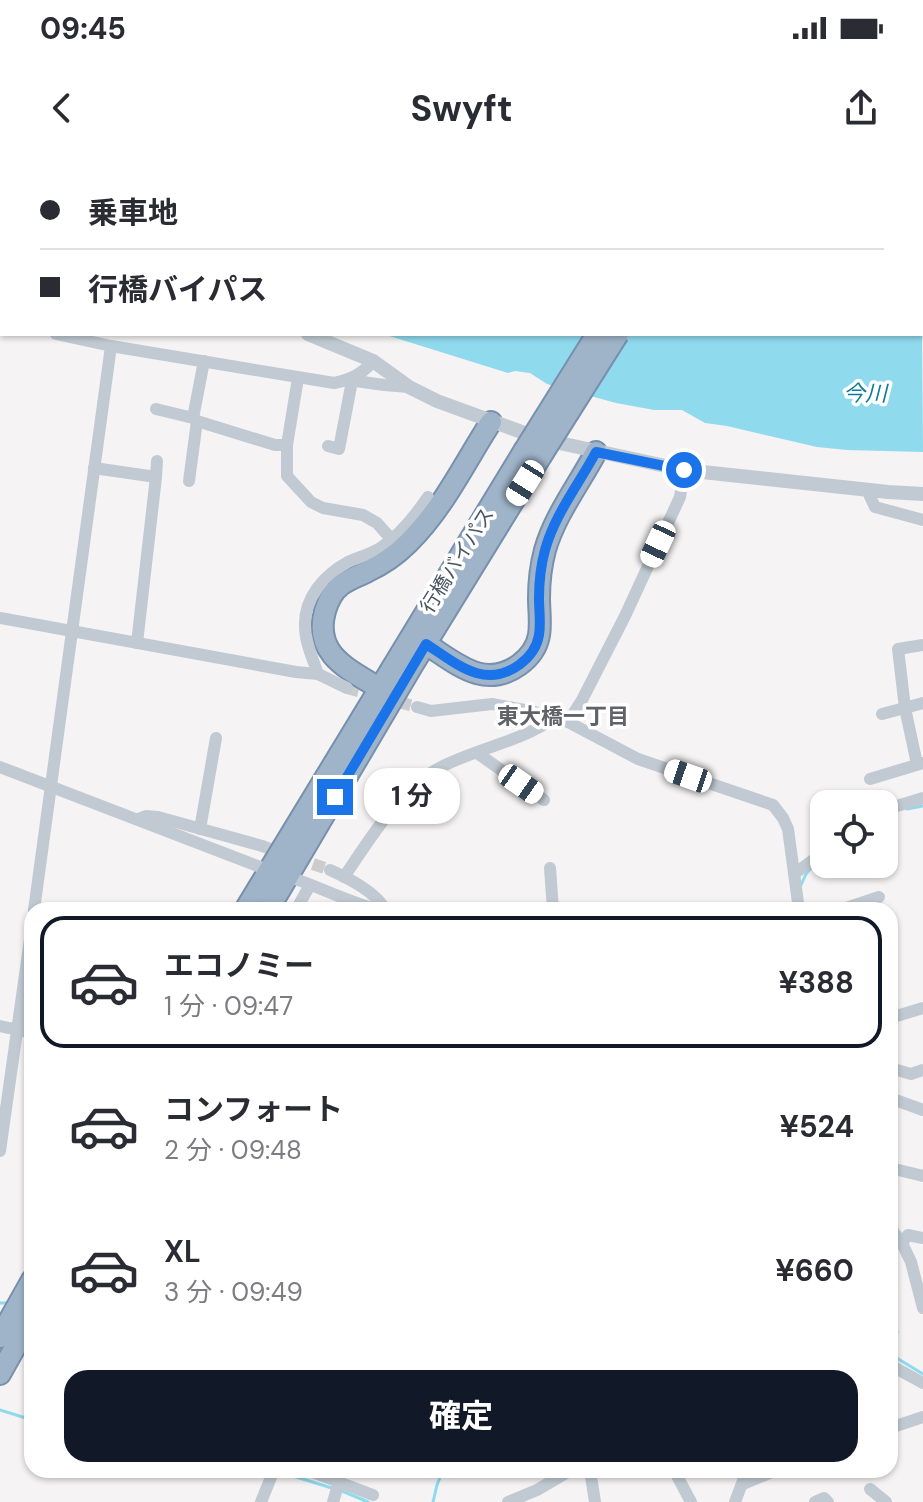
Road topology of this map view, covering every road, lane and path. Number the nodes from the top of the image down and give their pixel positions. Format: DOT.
graph roads {
  1 [pos="65,336"];
  2 [pos="313,336"];
  3 [pos="596,336"];
  4 [pos="617,336"];
  5 [pos="111,346"];
  6 [pos="204,361"];
  7 [pos="373,361"];
  8 [pos="298,378"];
  9 [pos="350,380"];
  10 [pos="409,387"];
  11 [pos="156,409"];
  12 [pos="195,419"];
  13 [pos="491,422"];
  14 [pos="287,445"];
  15 [pos="328,446"];
  16 [pos="596,452"];
  17 [pos="533,454"];
  18 [pos="157,461"];
  19 [pos="94,468"];
  20 [pos="684,470"];
  21 [pos="156,477"];
  22 [pos="189,481"];
  23 [pos="867,490"];
  24 [pos="923,494"];
  25 [pos="428,497"];
  26 [pos="923,520"];
  27 [pos="392,540"];
  28 [pos="0,618"];
  29 [pos="72,631"];
  30 [pos="137,643"];
  31 [pos="426,644"];
  32 [pos="923,645"];
  33 [pos="318,674"];
  34 [pos="347,688"];
  35 [pos="379,688"];
  36 [pos="923,703"];
  37 [pos="417,707"];
  38 [pos="905,708"];
  39 [pos="882,714"];
  40 [pos="554,718"];
  41 [pos="568,722"];
  42 [pos="216,738"];
  43 [pos="477,753"];
  44 [pos="920,763"];
  45 [pos="0,767"];
  46 [pos="870,779"];
  47 [pos="52,787"];
  48 [pos="923,798"];
  49 [pos="544,800"];
  50 [pos="898,806"];
  51 [pos="135,820"];
  52 [pos="200,829"];
  53 [pos="262,846"];
  54 [pos="810,862"];
  55 [pos="550,868"];
  56 [pos="268,870"];
  57 [pos="330,870"];
  58 [pos="794,874"];
  59 [pos="289,876"];
  60 [pos="344,877"];
  61 [pos="310,885"];
  62 [pos="879,897"];
  63 [pos="35,902"];
  64 [pos="250,902"];
  65 [pos="273,902"];
  66 [pos="300,902"];
  67 [pos="352,902"];
  68 [pos="379,902"];
  69 [pos="552,902"];
  70 [pos="798,902"];
  71 [pos="864,902"];
  72 [pos="24,978"];
  73 [pos="923,1008"];
  74 [pos="898,1016"];
  75 [pos="0,1026"];
  76 [pos="16,1030"];
  77 [pos="24,1032"];
  78 [pos="898,1070"];
  79 [pos="923,1070"];
  80 [pos="898,1101"];
  81 [pos="923,1110"];
  82 [pos="0,1151"];
  83 [pos="898,1170"];
  84 [pos="923,1176"];
  85 [pos="898,1238"];
  86 [pos="923,1238"];
  87 [pos="902,1243"];
  88 [pos="24,1294"];
  89 [pos="923,1308"];
  90 [pos="24,1331"];
  91 [pos="0,1337"];
  92 [pos="898,1369"];
  93 [pos="0,1374"];
  94 [pos="923,1383"];
  95 [pos="923,1417"];
  96 [pos="898,1425"];
  97 [pos="271,1478"];
  98 [pos="328,1478"];
  99 [pos="557,1478"];
  100 [pos="591,1478"];
  101 [pos="678,1478"];
  102 [pos="745,1478"];
  103 [pos="758,1478"];
  104 [pos="339,1482"];
  105 [pos="743,1484"];
  106 [pos="870,1489"];
  107 [pos="373,1495"];
  108 [pos="261,1502"];
  109 [pos="333,1502"];
  110 [pos="508,1502"];
  111 [pos="595,1502"];
  112 [pos="691,1502"];
  113 [pos="735,1502"];
  114 [pos="815,1502"];
  115 [pos="828,1502"];
  116 [pos="886,1502"];
  1 -- 5 [label="street"];
  2 -- 7 [label="street"];
  3 -- 17 [label="highway, 行橋バイパス, bridge"];
  4 -- 17 [label="highway, 行橋バイパス, bridge"];
  5 -- 6 [label="street"];
  5 -- 19 [label="street"];
  6 -- 8 [label="street"];
  6 -- 12 [label="street"];
  7 -- 9 [label="street"];
  7 -- 10 [label="street"];
  8 -- 9 [label="street"];
  8 -- 14 [label="street"];
  9 -- 10 [label="street"];
  9 -- 15 [label="street"];
  10 -- 13 [label="street"];
  11 -- 12 [label="street"];
  12 -- 14 [label="street"];
  12 -- 22 [label="street"];
  13 -- 16 [label="street"];
  13 -- 35 [label="highway"];
  14 -- 27 [label="street"];
  16 -- 20 [label="street"];
  16 -- 31 [label="highway"];
  17 -- 31 [label="highway, 行橋バイパス"];
  17 -- 35 [label="highway, 行橋バイパス"];
  18 -- 21 [label="street"];
  19 -- 21 [label="street"];
  19 -- 29 [label="street"];
  20 -- 23 [label="street"];
  20 -- 41 [label="street"];
  21 -- 30 [label="street"];
  23 -- 24 [label="street"];
  23 -- 26 [label="street"];
  25 -- 27 [label="street"];
  27 -- 33 [label="street"];
  28 -- 29 [label="street"];
  29 -- 30 [label="street"];
  29 -- 47 [label="street"];
  30 -- 33 [label="street"];
  31 -- 59 [label="highway, 行橋バイパス"];
  32 -- 38 [label="street"];
  33 -- 34 [label="street"];
  35 -- 56 [label="highway, 行橋バイパス"];
  36 -- 38 [label="street"];
  37 -- 40 [label="street"];
  38 -- 39 [label="street"];
  38 -- 44 [label="street"];
  40 -- 41 [label="street"];
  40 -- 43 [label="street"];
  41 -- 58 [label="street"];
  42 -- 52 [label="street"];
  43 -- 49 [label="street"];
  43 -- 60 [label="street"];
  44 -- 46 [label="street"];
  45 -- 47 [label="street"];
  47 -- 51 [label="street"];
  47 -- 63 [label="street"];
  48 -- 50 [label="street"];
  51 -- 52 [label="street"];
  51 -- 56 [label="street"];
  52 -- 53 [label="street"];
  54 -- 58 [label="street"];
  55 -- 69 [label="street"];
  56 -- 59 [label="street"];
  56 -- 64 [label="highway, 行橋バイパス"];
  57 -- 60 [label="street"];
  58 -- 70 [label="street"];
  59 -- 61 [label="street"];
  59 -- 65 [label="highway, 行橋バイパス"];
  60 -- 68 [label="street"];
  61 -- 66 [label="street"];
  61 -- 67 [label="street"];
  62 -- 71 [label="street"];
  72 -- 76 [label="street"];
  73 -- 74 [label="street"];
  75 -- 76 [label="street"];
  76 -- 77 [label="street"];
  76 -- 82 [label="street"];
  78 -- 79 [label="street"];
  80 -- 81 [label="street"];
  83 -- 84 [label="street"];
  85 -- 87 [label="street"];
  86 -- 87 [label="street"];
  87 -- 89 [label="street"];
  88 -- 91 [label="highway"];
  90 -- 93 [label="highway"];
  92 -- 94 [label="street"];
  95 -- 96 [label="street"];
  97 -- 108 [label="street"];
  98 -- 104 [label="street"];
  99 -- 110 [label="street"];
  100 -- 111 [label="street"];
  101 -- 112 [label="street"];
  102 -- 105 [label="street"];
  103 -- 105 [label="street"];
  104 -- 107 [label="street"];
  104 -- 109 [label="street"];
  105 -- 113 [label="street"];
  106 -- 116 [label="street"];
  114 -- 115 [label="street"];
}
